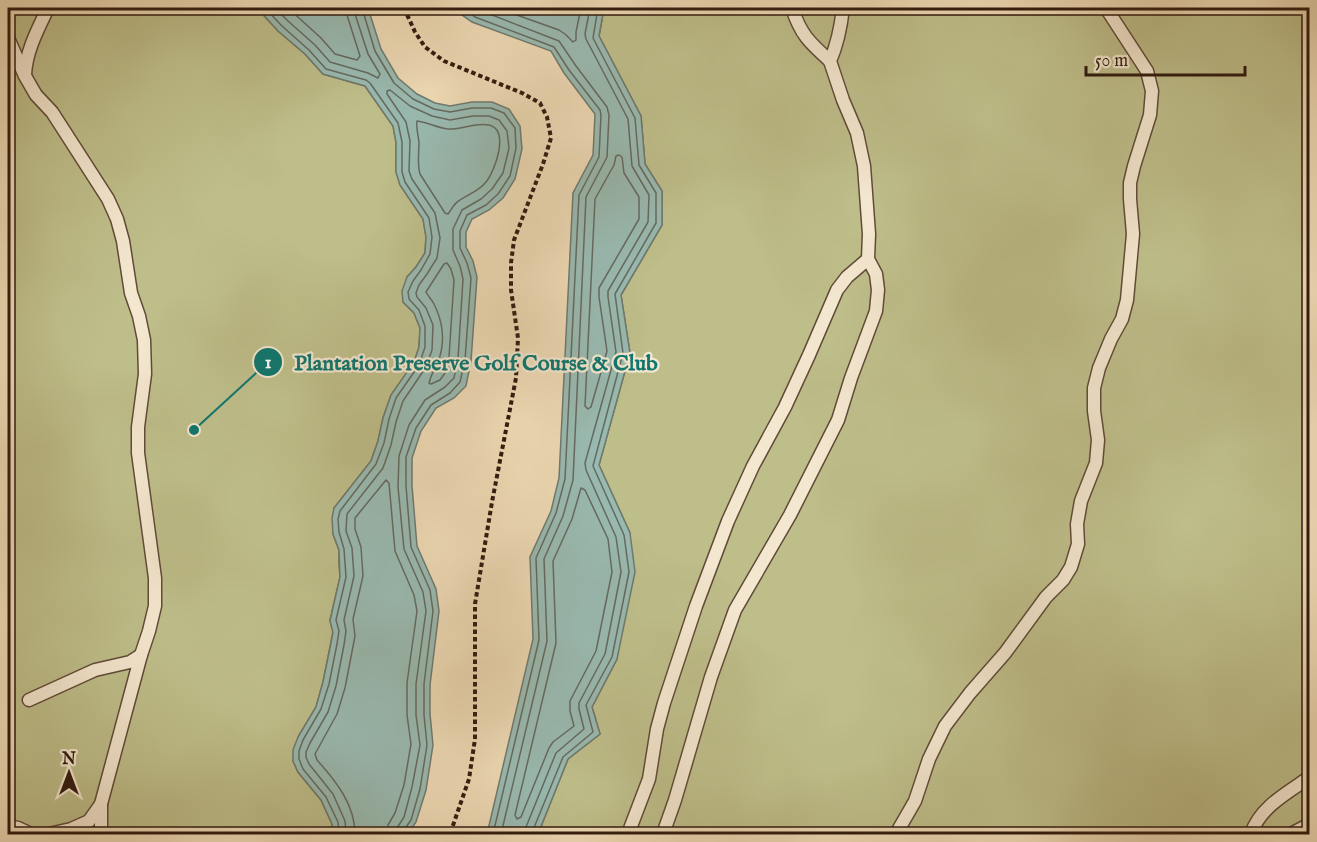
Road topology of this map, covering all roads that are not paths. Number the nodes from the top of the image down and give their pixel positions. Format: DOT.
graph roads {
  1 [pos="48,8"];
  2 [pos="792,8"];
  3 [pos="843,8"];
  4 [pos="1106,8"];
  5 [pos="8,38"];
  6 [pos="830,61"];
  7 [pos="25,76"];
  8 [pos="868,259"];
  9 [pos="141,655"];
  10 [pos="29,700"];
  11 [pos="1310,777"];
  12 [pos="101,804"];
  13 [pos="1310,824"];
  14 [pos="8,826"];
  15 [pos="31,834"];
  16 [pos="49,834"];
  17 [pos="101,834"];
  18 [pos="628,834"];
  19 [pos="663,834"];
  20 [pos="896,834"];
  21 [pos="1251,834"];
  22 [pos="1291,834"];
  1 -- 7 [label="lane"];
  2 -- 6 [label="lane"];
  3 -- 6 [label="lane"];
  4 -- 20 [label="lane"];
  5 -- 7 [label="lane"];
  6 -- 8 [label="lane"];
  7 -- 9 [label="lane"];
  8 -- 18 [label="lane"];
  8 -- 19 [label="lane"];
  9 -- 10 [label="lane"];
  9 -- 12 [label="lane"];
  11 -- 21 [label="lane"];
  12 -- 16 [label="lane"];
  12 -- 17 [label="lane"];
  13 -- 22 [label="lane"];
  14 -- 15 [label="lane"];
}
